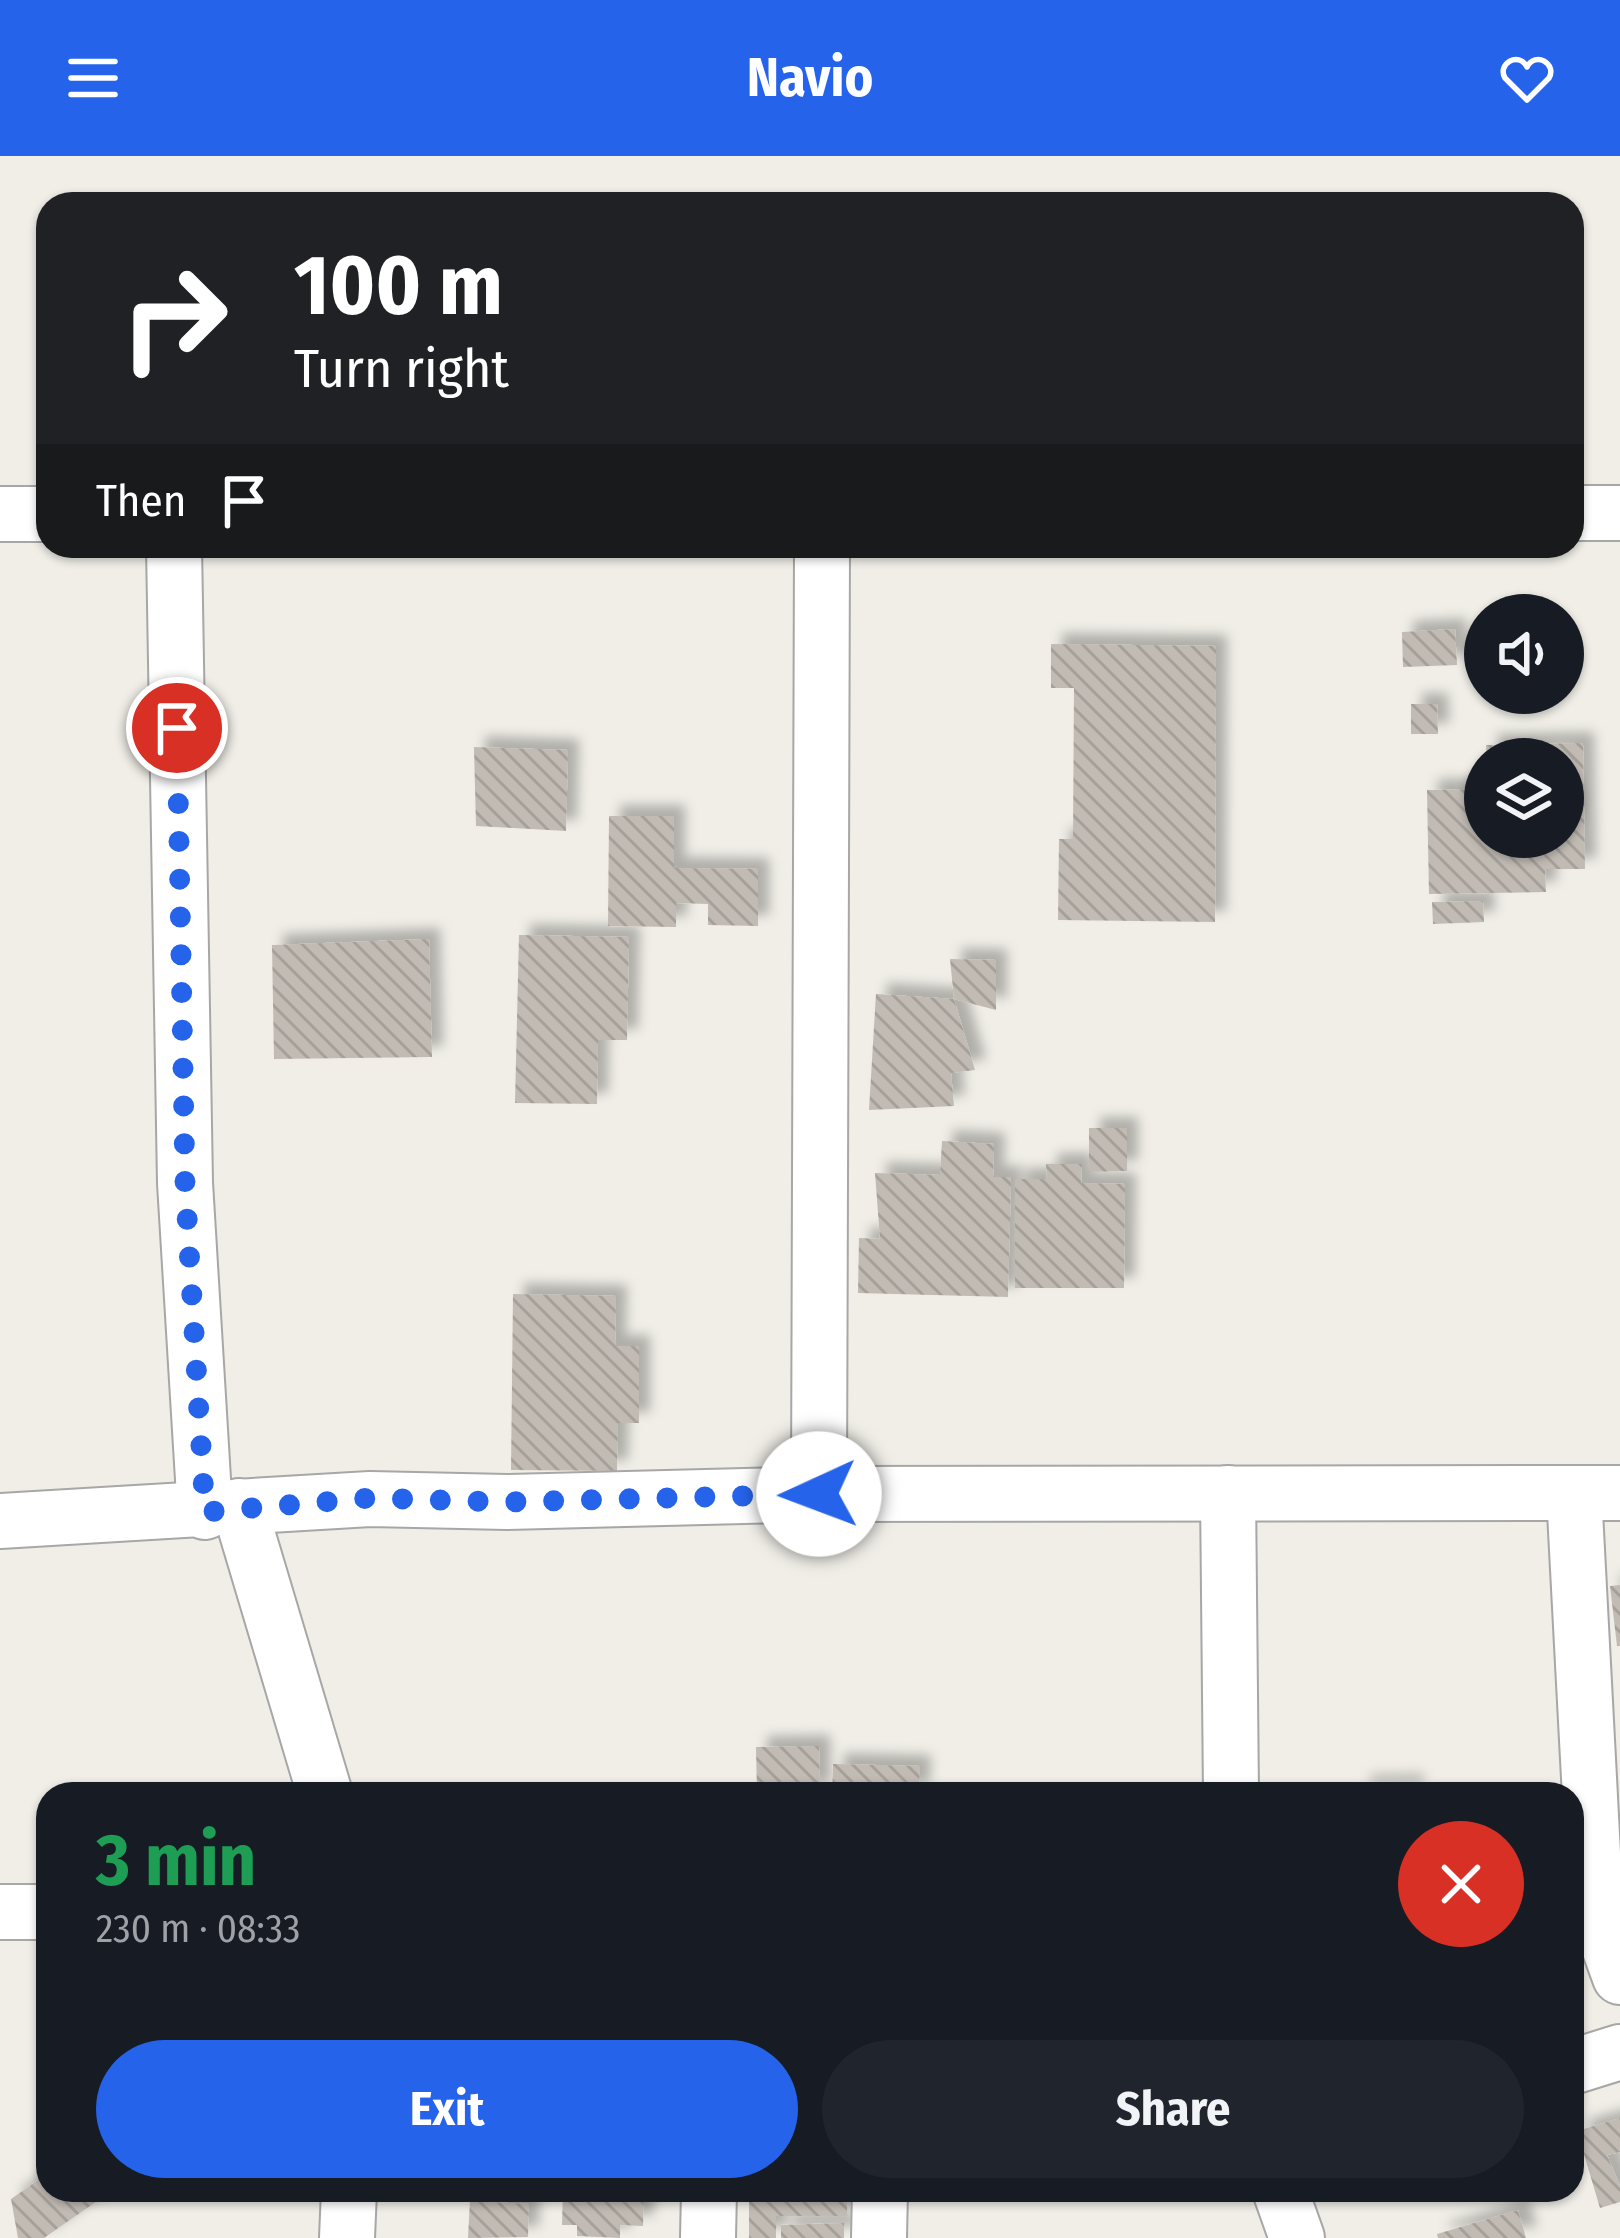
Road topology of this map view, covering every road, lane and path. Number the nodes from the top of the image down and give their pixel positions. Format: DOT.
graph roads {
  1 [pos="1584,513"];
  2 [pos="1620,513"];
  3 [pos="0,514"];
  4 [pos="36,514"];
  5 [pos="174,558"];
  6 [pos="822,558"];
  7 [pos="1228,1493"];
  8 [pos="1597,1493"];
  9 [pos="819,1494"];
  10 [pos="222,1509"];
  11 [pos="0,1521"];
  12 [pos="321,1782"];
  13 [pos="1231,1782"];
  14 [pos="1584,1910"];
  15 [pos="0,1912"];
  16 [pos="36,1912"];
  17 [pos="1620,1977"];
  18 [pos="1620,2052"];
  19 [pos="1584,2063"];
  20 [pos="348,2202"];
  21 [pos="709,2202"];
  22 [pos="880,2202"];
  23 [pos="1284,2202"];
  24 [pos="347,2238"];
  25 [pos="708,2238"];
  26 [pos="879,2238"];
  27 [pos="1297,2238"];
  1 -- 2 [label="street"];
  3 -- 4 [label="street"];
  5 -- 10 [label="street"];
  6 -- 9 [label="street"];
  7 -- 8 [label="street"];
  7 -- 9 [label="street"];
  7 -- 13 [label="street"];
  8 -- 14 [label="street"];
  9 -- 10 [label="street"];
  10 -- 11 [label="street"];
  10 -- 12 [label="street"];
  14 -- 17 [label="street"];
  15 -- 16 [label="street"];
  18 -- 19 [label="street"];
  20 -- 24 [label="street"];
  21 -- 25 [label="street"];
  22 -- 26 [label="street"];
  23 -- 27 [label="street"];
}
